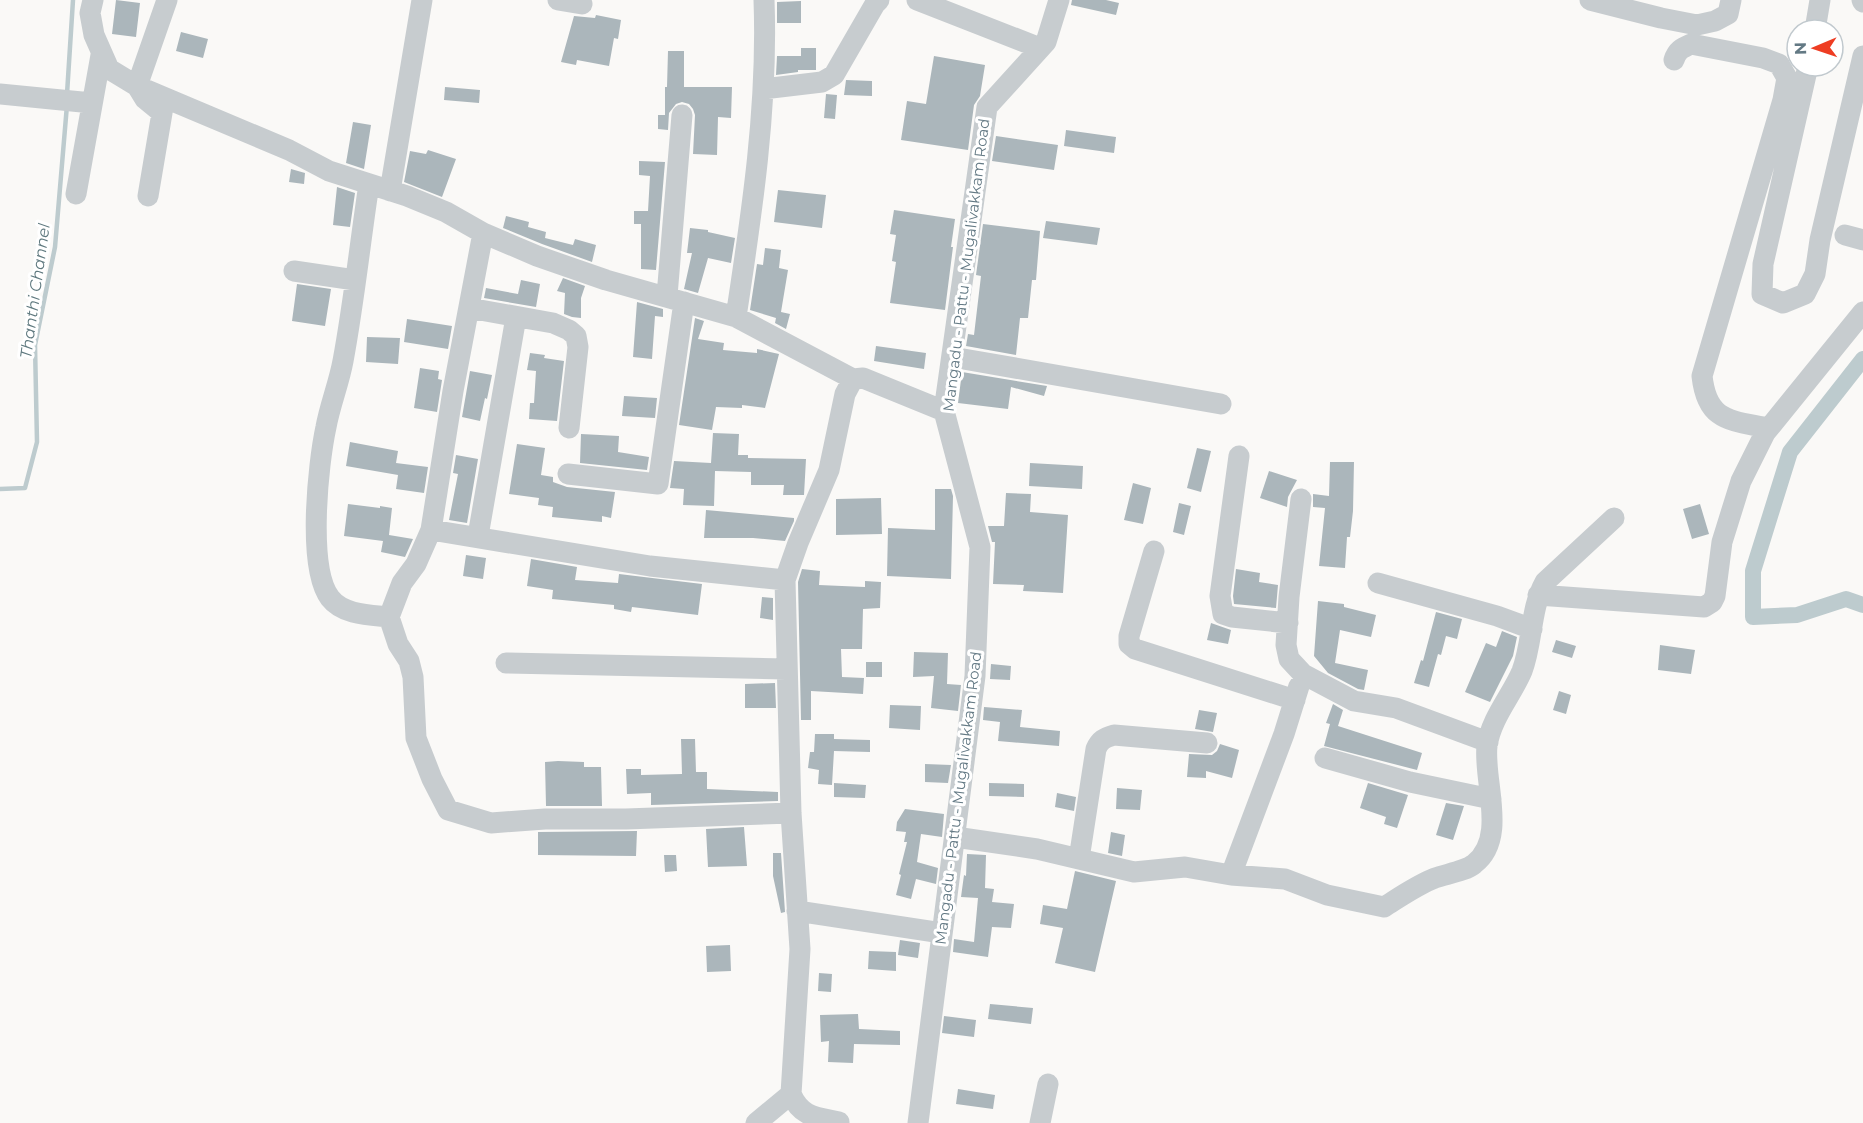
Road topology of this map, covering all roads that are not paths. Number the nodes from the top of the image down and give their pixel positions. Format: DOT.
graph roads {
  1 [pos="93,0"];
  2 [pos="167,0"];
  3 [pos="422,0"];
  4 [pos="558,0"];
  5 [pos="764,0"];
  6 [pos="879,0"];
  7 [pos="917,0"];
  8 [pos="1059,0"];
  9 [pos="1590,0"];
  10 [pos="1731,0"];
  11 [pos="1820,0"];
  12 [pos="582,4"];
  13 [pos="1817,18"];
  14 [pos="1040,48"];
  15 [pos="101,55"];
  16 [pos="1863,56"];
  17 [pos="1674,60"];
  18 [pos="1805,78"];
  19 [pos="137,86"];
  20 [pos="763,88"];
  21 [pos="0,93"];
  22 [pos="75,101"];
  23 [pos="682,115"];
  24 [pos="369,184"];
  25 [pos="390,190"];
  26 [pos="76,194"];
  27 [pos="148,196"];
  28 [pos="483,232"];
  29 [pos="294,271"];
  30 [pos="355,280"];
  31 [pos="676,299"];
  32 [pos="469,308"];
  33 [pos="1863,312"];
  34 [pos="516,317"];
  35 [pos="736,317"];
  36 [pos="952,357"];
  37 [pos="853,380"];
  38 [pos="1221,404"];
  39 [pos="944,411"];
  40 [pos="569,428"];
  41 [pos="1767,428"];
  42 [pos="1239,456"];
  43 [pos="568,474"];
  44 [pos="1301,500"];
  45 [pos="1614,518"];
  46 [pos="430,530"];
  47 [pos="478,536"];
  48 [pos="1154,551"];
  49 [pos="785,580"];
  50 [pos="1378,583"];
  51 [pos="1538,595"];
  52 [pos="389,617"];
  53 [pos="1288,623"];
  54 [pos="1532,629"];
  55 [pos="506,663"];
  56 [pos="786,669"];
  57 [pos="1304,674"];
  58 [pos="1294,700"];
  59 [pos="1207,742"];
  60 [pos="1488,742"];
  61 [pos="1325,758"];
  62 [pos="1491,799"];
  63 [pos="791,813"];
  64 [pos="955,837"];
  65 [pos="1080,859"];
  66 [pos="1231,875"];
  67 [pos="797,911"];
  68 [pos="942,933"];
  69 [pos="1048,1084"];
  70 [pos="790,1094"];
  71 [pos="839,1122"];
  72 [pos="756,1123"];
  73 [pos="918,1123"];
  74 [pos="1040,1123"];
  1 -- 15 [label="street"];
  2 -- 19 [label="street"];
  3 -- 25 [label="street"];
  4 -- 12 [label="street"];
  5 -- 20 [label="street"];
  6 -- 20 [label="street"];
  7 -- 14 [label="street"];
  8 -- 14 [label="street, Mangadu - Pattu - Mugalivakkam Road"];
  9 -- 10 [label="street"];
  11 -- 13 [label="street"];
  14 -- 36 [label="street, Mangadu - Pattu - Mugalivakkam Road"];
  15 -- 19 [label="street"];
  15 -- 22 [label="street"];
  16 -- 18 [label="street"];
  17 -- 41 [label="street"];
  19 -- 24 [label="street"];
  19 -- 27 [label="street"];
  20 -- 35 [label="street"];
  21 -- 22 [label="street"];
  22 -- 26 [label="street"];
  23 -- 31 [label="street"];
  24 -- 25 [label="street"];
  24 -- 30 [label="street"];
  25 -- 28 [label="street"];
  28 -- 31 [label="street"];
  28 -- 32 [label="street"];
  29 -- 30 [label="street"];
  30 -- 52 [label="street"];
  31 -- 35 [label="street"];
  31 -- 43 [label="street"];
  32 -- 34 [label="street"];
  32 -- 46 [label="street"];
  33 -- 41 [label="street"];
  34 -- 40 [label="street"];
  34 -- 47 [label="street"];
  35 -- 37 [label="street"];
  36 -- 38 [label="street"];
  36 -- 39 [label="street, Mangadu - Pattu - Mugalivakkam Road"];
  37 -- 39 [label="street"];
  37 -- 49 [label="street"];
  39 -- 64 [label="street, Mangadu - Pattu - Mugalivakkam Road"];
  41 -- 51 [label="street"];
  42 -- 53 [label="street"];
  44 -- 53 [label="street"];
  45 -- 51 [label="street"];
  46 -- 47 [label="street"];
  46 -- 52 [label="street"];
  47 -- 49 [label="street"];
  48 -- 58 [label="street"];
  49 -- 56 [label="street"];
  50 -- 54 [label="street"];
  51 -- 54 [label="street"];
  52 -- 63 [label="street"];
  53 -- 57 [label="street"];
  54 -- 60 [label="street"];
  55 -- 56 [label="street"];
  56 -- 63 [label="street"];
  57 -- 58 [label="street"];
  57 -- 60 [label="street"];
  58 -- 66 [label="street"];
  59 -- 65 [label="street"];
  60 -- 62 [label="street"];
  61 -- 62 [label="street"];
  62 -- 66 [label="street"];
  63 -- 67 [label="street"];
  64 -- 65 [label="street"];
  64 -- 68 [label="street, Mangadu - Pattu - Mugalivakkam Road"];
  65 -- 66 [label="street"];
  67 -- 68 [label="street"];
  67 -- 70 [label="street"];
  68 -- 73 [label="street, Mangadu - Pattu - Mugalivakkam Road"];
  69 -- 74 [label="street"];
  70 -- 71 [label="street"];
  70 -- 72 [label="street"];
}
